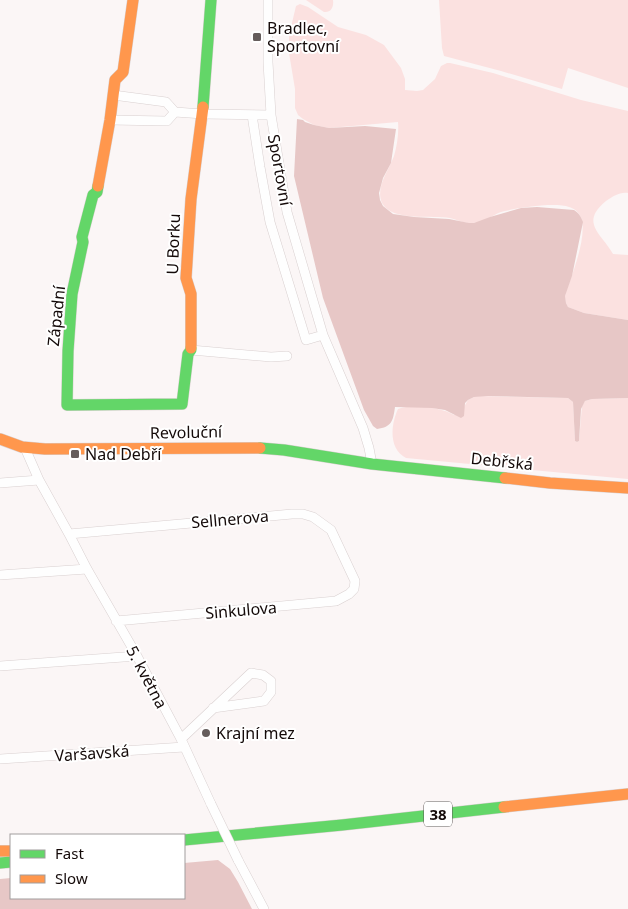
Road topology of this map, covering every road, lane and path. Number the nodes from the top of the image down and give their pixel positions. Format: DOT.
graph roads {
  1 [pos="133,0"];
  2 [pos="211,0"];
  3 [pos="268,0"];
  4 [pos="114,95"];
  5 [pos="175,112"];
  6 [pos="203,114"];
  7 [pos="252,115"];
  8 [pos="271,115"];
  9 [pos="110,120"];
  10 [pos="323,336"];
  11 [pos="192,350"];
  12 [pos="287,356"];
  13 [pos="182,404"];
  14 [pos="0,439"];
  15 [pos="25,448"];
  16 [pos="372,464"];
  17 [pos="39,480"];
  18 [pos="0,483"];
  19 [pos="628,488"];
  20 [pos="70,534"];
  21 [pos="87,569"];
  22 [pos="0,575"];
  23 [pos="355,581"];
  24 [pos="116,622"];
  25 [pos="137,656"];
  26 [pos="0,666"];
  27 [pos="213,708"];
  28 [pos="182,743"];
  29 [pos="0,759"];
  30 [pos="628,794"];
  31 [pos="185,840"];
  32 [pos="264,909"];
  1 -- 4 [label="main road, Západní"];
  2 -- 6 [label="main road, U Borku"];
  3 -- 8 [label="street, Sportovní"];
  4 -- 5 [label="street"];
  4 -- 9 [label="main road, Západní"];
  5 -- 6 [label="street"];
  5 -- 9 [label="street"];
  6 -- 7 [label="street"];
  6 -- 11 [label="main road, U Borku"];
  7 -- 8 [label="street"];
  7 -- 10 [label="street, Sportovní"];
  8 -- 10 [label="street, Sportovní"];
  9 -- 13 [label="main road, Západní"];
  10 -- 16 [label="street, Sportovní"];
  11 -- 12 [label="street"];
  11 -- 13 [label="main road, U Borku"];
  14 -- 15 [label="main road, Revoluční"];
  15 -- 16 [label="main road, Revoluční"];
  15 -- 17 [label="street, 5. května"];
  16 -- 19 [label="main road, Debřská"];
  17 -- 18 [label="street"];
  17 -- 20 [label="street, 5. května"];
  20 -- 21 [label="street, 5. května"];
  20 -- 23 [label="street, Sellnerova"];
  21 -- 22 [label="street"];
  21 -- 24 [label="street, 5. května"];
  23 -- 24 [label="street, Sinkulova"];
  24 -- 25 [label="street, 5. května"];
  25 -- 26 [label="street"];
  25 -- 28 [label="street, 5. května"];
  27 -- 27 [label="street"];
  27 -- 28 [label="street"];
  28 -- 29 [label="street, Varšavská"];
  28 -- 32 [label="street, 5. května, bridge"];
  30 -- 31 [label="main road, 38"];
}
